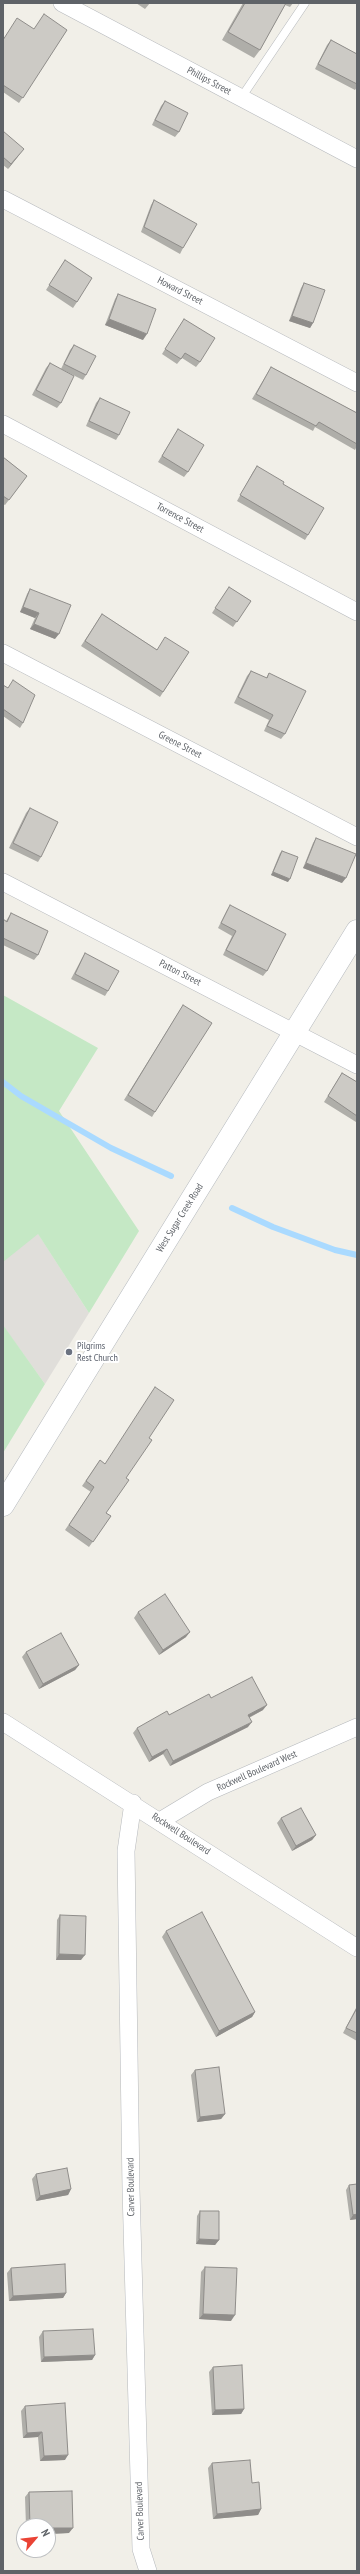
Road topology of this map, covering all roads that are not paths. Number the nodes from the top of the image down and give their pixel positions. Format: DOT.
graph roads {
  1 [pos="62,3"];
  2 [pos="305,3"];
  3 [pos="241,98"];
  4 [pos="357,159"];
  5 [pos="3,199"];
  6 [pos="357,383"];
  7 [pos="3,424"];
  8 [pos="357,612"];
  9 [pos="3,653"];
  10 [pos="357,837"];
  11 [pos="3,882"];
  12 [pos="357,931"];
  13 [pos="294,1032"];
  14 [pos="357,1065"];
  15 [pos="3,1504"];
  16 [pos="3,1722"];
  17 [pos="357,1727"];
  18 [pos="133,1803"];
  19 [pos="160,1821"];
  20 [pos="357,1948"];
  21 [pos="148,2571"];
  1 -- 3 [label="street, Phillips Street"];
  2 -- 3 [label="lane"];
  3 -- 4 [label="street, Phillips Street"];
  5 -- 6 [label="street, Howard Street"];
  7 -- 8 [label="street, Torrence Street"];
  9 -- 10 [label="street, Greene Street"];
  11 -- 13 [label="street, Patton Street"];
  12 -- 13 [label="main road, West Sugar Creek Road"];
  13 -- 14 [label="street, Patton Street"];
  13 -- 15 [label="main road, West Sugar Creek Road"];
  16 -- 18 [label="street, Rockwell Boulevard"];
  17 -- 19 [label="street, Rockwell Boulevard West"];
  18 -- 19 [label="street, Rockwell Boulevard"];
  18 -- 21 [label="street, Carver Boulevard"];
  19 -- 20 [label="street, Rockwell Boulevard"];
}
